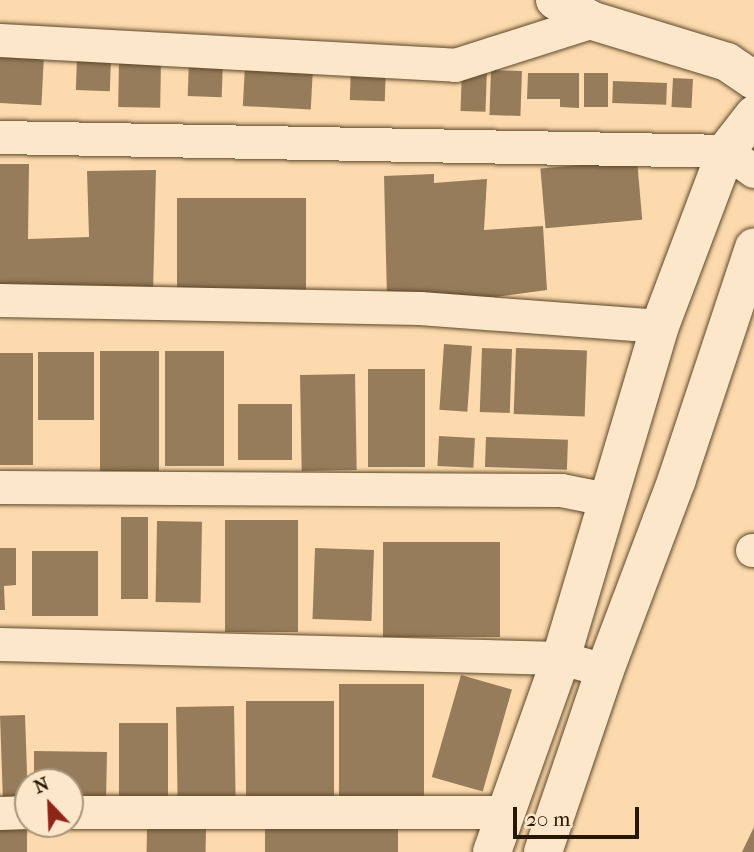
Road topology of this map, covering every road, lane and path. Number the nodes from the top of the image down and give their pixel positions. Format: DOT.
graph roads {
  1 [pos="555,0"];
  2 [pos="593,21"];
  3 [pos="0,40"];
  4 [pos="754,80"];
  5 [pos="754,115"];
  6 [pos="0,137"];
  7 [pos="740,161"];
  8 [pos="754,247"];
  9 [pos="0,300"];
  10 [pos="660,326"];
  11 [pos="0,487"];
  12 [pos="606,499"];
  13 [pos="0,644"];
  14 [pos="561,657"];
  15 [pos="604,670"];
  16 [pos="84,812"];
  17 [pos="506,812"];
  18 [pos="492,852"];
  19 [pos="543,852"];
  1 -- 2 [label="street"];
  2 -- 3 [label="street"];
  2 -- 4 [label="street"];
  5 -- 7 [label="street"];
  6 -- 7 [label="street"];
  7 -- 10 [label="street"];
  8 -- 15 [label="street"];
  9 -- 10 [label="street"];
  10 -- 12 [label="street"];
  11 -- 12 [label="street"];
  12 -- 14 [label="street"];
  13 -- 14 [label="street"];
  14 -- 15 [label="street"];
  14 -- 17 [label="street"];
  15 -- 19 [label="street"];
  16 -- 17 [label="street"];
  17 -- 18 [label="street"];
}
